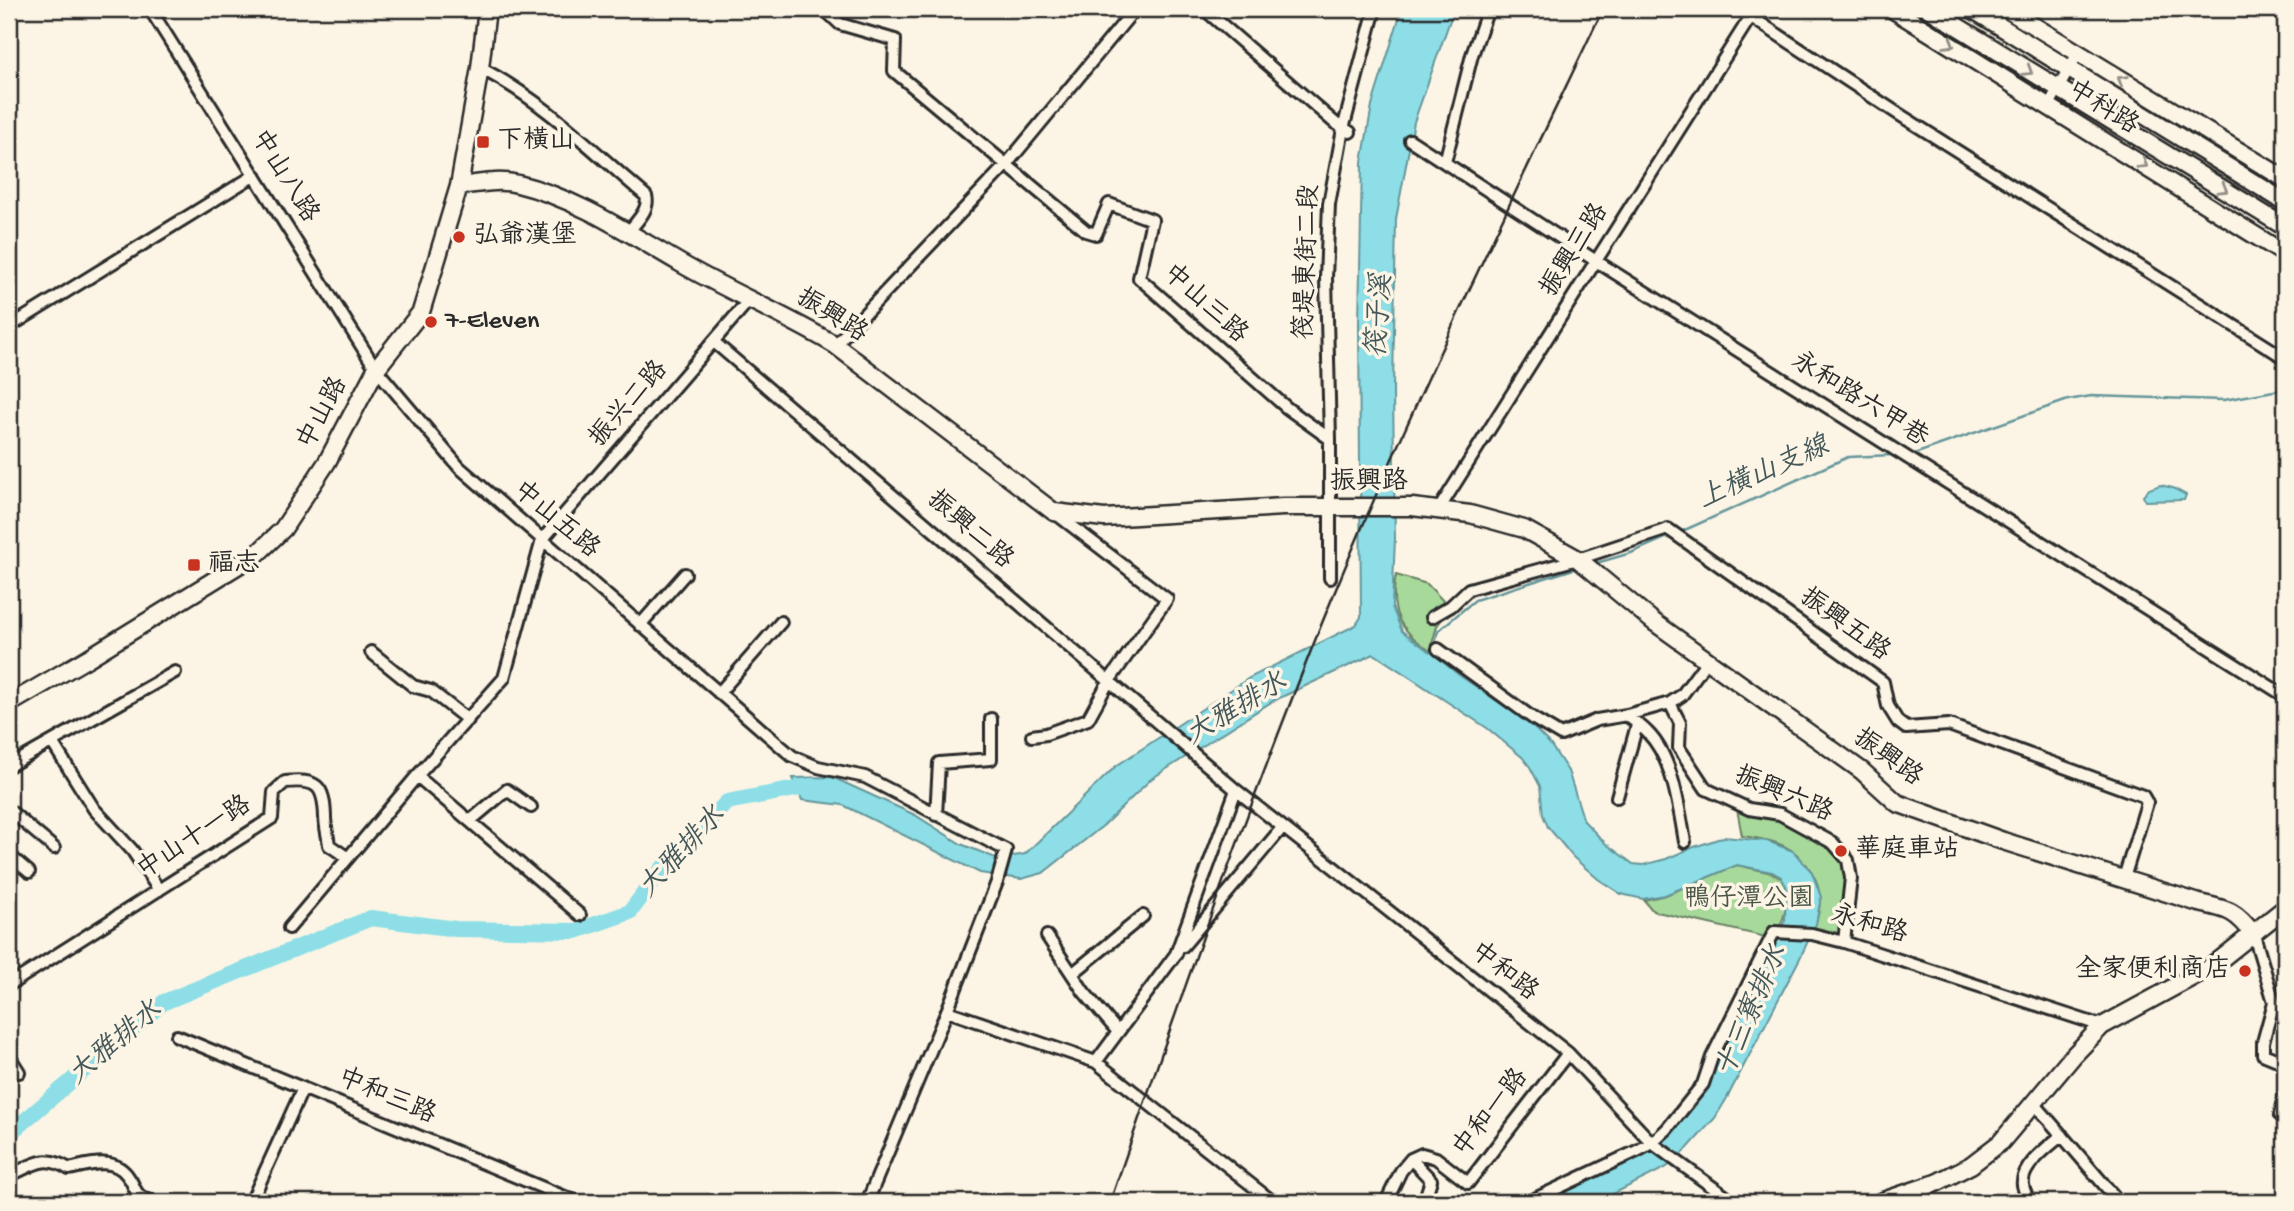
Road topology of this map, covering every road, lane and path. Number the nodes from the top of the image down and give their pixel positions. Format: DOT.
graph roads {
  1 [pos="150,9"];
  2 [pos="486,9"];
  3 [pos="824,9"];
  4 [pos="1135,9"];
  5 [pos="1204,9"];
  6 [pos="1375,9"];
  7 [pos="1488,9"];
  8 [pos="1739,9"];
  9 [pos="1892,9"];
  10 [pos="1929,9"];
  11 [pos="1972,9"];
  12 [pos="2006,9"];
  13 [pos="1751,16"];
  14 [pos="2078,53"];
  15 [pos="480,68"];
  16 [pos="2071,69"];
  17 [pos="2058,89"];
  18 [pos="2049,105"];
  19 [pos="1347,131"];
  20 [pos="1410,140"];
  21 [pos="1445,162"];
  22 [pos="1006,165"];
  23 [pos="255,175"];
  24 [pos="2285,179"];
  25 [pos="459,186"];
  26 [pos="2285,202"];
  27 [pos="2285,227"];
  28 [pos="629,231"];
  29 [pos="2285,254"];
  30 [pos="1596,261"];
  31 [pos="750,299"];
  32 [pos="9,327"];
  33 [pos="714,342"];
  34 [pos="835,345"];
  35 [pos="2285,358"];
  36 [pos="376,369"];
  37 [pos="1330,439"];
  38 [pos="1331,507"];
  39 [pos="1439,509"];
  40 [pos="1054,512"];
  41 [pos="542,540"];
  42 [pos="1578,559"];
  43 [pos="685,574"];
  44 [pos="1329,579"];
  45 [pos="1432,617"];
  46 [pos="781,622"];
  47 [pos="640,625"];
  48 [pos="1438,649"];
  49 [pos="372,652"];
  50 [pos="1707,661"];
  51 [pos="176,672"];
  52 [pos="1109,681"];
  53 [pos="719,693"];
  54 [pos="2285,696"];
  55 [pos="1670,703"];
  56 [pos="9,704"];
  57 [pos="1627,715"];
  58 [pos="991,719"];
  59 [pos="468,720"];
  60 [pos="1637,725"];
  61 [pos="1032,736"];
  62 [pos="52,742"];
  63 [pos="1194,755"];
  64 [pos="9,766"];
  65 [pos="417,776"];
  66 [pos="1236,790"];
  67 [pos="1617,797"];
  68 [pos="531,807"];
  69 [pos="9,810"];
  70 [pos="936,815"];
  71 [pos="470,821"];
  72 [pos="1282,828"];
  73 [pos="1685,842"];
  74 [pos="54,848"];
  75 [pos="9,855"];
  76 [pos="348,858"];
  77 [pos="29,872"];
  78 [pos="2124,878"];
  79 [pos="159,890"];
  80 [pos="2285,908"];
  81 [pos="580,915"];
  82 [pos="1143,916"];
  83 [pos="289,928"];
  84 [pos="2254,935"];
  85 [pos="1047,936"];
  86 [pos="1844,942"];
  87 [pos="1176,954"];
  88 [pos="1072,974"];
  89 [pos="9,985"];
  90 [pos="947,1011"];
  91 [pos="2102,1026"];
  92 [pos="1118,1032"];
  93 [pos="177,1036"];
  94 [pos="1568,1053"];
  95 [pos="9,1056"];
  96 [pos="1096,1062"];
  97 [pos="2285,1063"];
  98 [pos="19,1072"];
  99 [pos="303,1088"];
  100 [pos="2285,1098"];
  101 [pos="2034,1104"];
  102 [pos="2285,1118"];
  103 [pos="2062,1135"];
  104 [pos="1653,1144"];
  105 [pos="1411,1159"];
  106 [pos="9,1176"];
  107 [pos="153,1202"];
  108 [pos="251,1202"];
  109 [pos="577,1202"];
  110 [pos="867,1202"];
  111 [pos="1273,1202"];
  112 [pos="1386,1202"];
  113 [pos="1424,1202"];
  114 [pos="1528,1202"];
  115 [pos="1732,1202"];
  116 [pos="1880,1202"];
  117 [pos="2029,1202"];
  118 [pos="2119,1202"];
  1 -- 23 [label="street, 中山八路"];
  2 -- 15 [label="street, 中山路"];
  3 -- 22 [label="street, 中山三路"];
  4 -- 22 [label="street"];
  5 -- 19 [label="street"];
  6 -- 19 [label="street, 筏堤東街二段"];
  7 -- 21 [label="street"];
  8 -- 13 [label="street"];
  9 -- 18 [label="street, 中科路, one-way"];
  10 -- 17 [label="street, 中科路, one-way"];
  11 -- 16 [label="street, 中科路"];
  12 -- 14 [label="street, 中科路"];
  13 -- 30 [label="street, 振興三路"];
  13 -- 35 [label="street"];
  14 -- 16 [label="street"];
  24 -- 14 [label="street, 中科路, one-way"];
  15 -- 25 [label="street, 中山路"];
  15 -- 28 [label="street"];
  16 -- 17 [label="street"];
  16 -- 26 [label="street, 中科路"];
  17 -- 18 [label="street"];
  17 -- 27 [label="street, 中科路, one-way"];
  18 -- 29 [label="street, 中科路, one-way"];
  19 -- 37 [label="street, 筏堤東街二段"];
  20 -- 21 [label="street, 永和路六甲巷"];
  21 -- 30 [label="street, 永和路六甲巷"];
  22 -- 34 [label="street"];
  22 -- 37 [label="street, 中山三路"];
  23 -- 32 [label="street"];
  23 -- 36 [label="street, 中山八路"];
  25 -- 28 [label="street, 振興路"];
  25 -- 36 [label="street, 中山路"];
  28 -- 31 [label="street, 振興路"];
  30 -- 39 [label="street, 振興三路"];
  30 -- 54 [label="street, 永和路六甲巷"];
  31 -- 33 [label="street, 振兴二路"];
  31 -- 34 [label="street, 振興路"];
  33 -- 41 [label="street, 振兴二路"];
  33 -- 52 [label="street, 振興二路"];
  34 -- 40 [label="street, 振興路"];
  36 -- 41 [label="street, 中山五路"];
  36 -- 56 [label="street, 中山路"];
  37 -- 38 [label="street"];
  38 -- 39 [label="street, 振興路"];
  38 -- 40 [label="street, 振興路"];
  38 -- 44 [label="street"];
  39 -- 42 [label="street, 振興路"];
  40 -- 52 [label="street"];
  41 -- 47 [label="street, 中山五路"];
  41 -- 59 [label="street"];
  42 -- 45 [label="street, 振興五路"];
  42 -- 50 [label="street, 振興路"];
  42 -- 78 [label="street, 振興五路"];
  43 -- 47 [label="street"];
  46 -- 53 [label="street"];
  47 -- 53 [label="street, 中山五路"];
  48 -- 57 [label="street"];
  49 -- 59 [label="street"];
  50 -- 55 [label="street"];
  50 -- 78 [label="street, 振興路"];
  51 -- 62 [label="street"];
  52 -- 61 [label="street"];
  52 -- 63 [label="street, 振興二路"];
  53 -- 70 [label="street, 中山五路"];
  55 -- 57 [label="street"];
  55 -- 86 [label="street, 振興六路"];
  57 -- 60 [label="street"];
  58 -- 70 [label="street"];
  59 -- 65 [label="street"];
  60 -- 67 [label="street"];
  60 -- 73 [label="street"];
  62 -- 64 [label="street"];
  62 -- 79 [label="street"];
  63 -- 66 [label="street, 中和路"];
  65 -- 71 [label="street"];
  65 -- 76 [label="street"];
  66 -- 72 [label="street, 中和路"];
  66 -- 87 [label="street"];
  68 -- 71 [label="street"];
  69 -- 74 [label="street"];
  70 -- 90 [label="street, 中山五路"];
  71 -- 81 [label="street"];
  72 -- 87 [label="street"];
  72 -- 94 [label="street, 中和路"];
  75 -- 77 [label="street"];
  76 -- 79 [label="street, 中山十一路"];
  76 -- 83 [label="street"];
  78 -- 84 [label="street, 振興路"];
  79 -- 89 [label="street, 中山十一路"];
  80 -- 84 [label="street"];
  82 -- 88 [label="street"];
  84 -- 91 [label="street"];
  84 -- 97 [label="street"];
  85 -- 88 [label="street"];
  86 -- 91 [label="street, 永和路"];
  86 -- 104 [label="street, 永和路"];
  87 -- 92 [label="street"];
  88 -- 92 [label="street"];
  90 -- 96 [label="street"];
  90 -- 110 [label="street"];
  91 -- 101 [label="street"];
  92 -- 96 [label="street"];
  93 -- 99 [label="street, 中和三路"];
  94 -- 104 [label="street, 中和路"];
  94 -- 105 [label="street, 中和一路"];
  95 -- 98 [label="street"];
  96 -- 111 [label="street"];
  99 -- 108 [label="street"];
  99 -- 109 [label="street, 中和三路"];
  100 -- 102 [label="street"];
  101 -- 103 [label="street"];
  101 -- 116 [label="street"];
  103 -- 117 [label="street"];
  103 -- 118 [label="street"];
  104 -- 114 [label="street"];
  104 -- 115 [label="street, 中和路"];
  105 -- 112 [label="street, 中和一路"];
  105 -- 113 [label="street, 中和一路"];
  106 -- 107 [label="street"];
}
